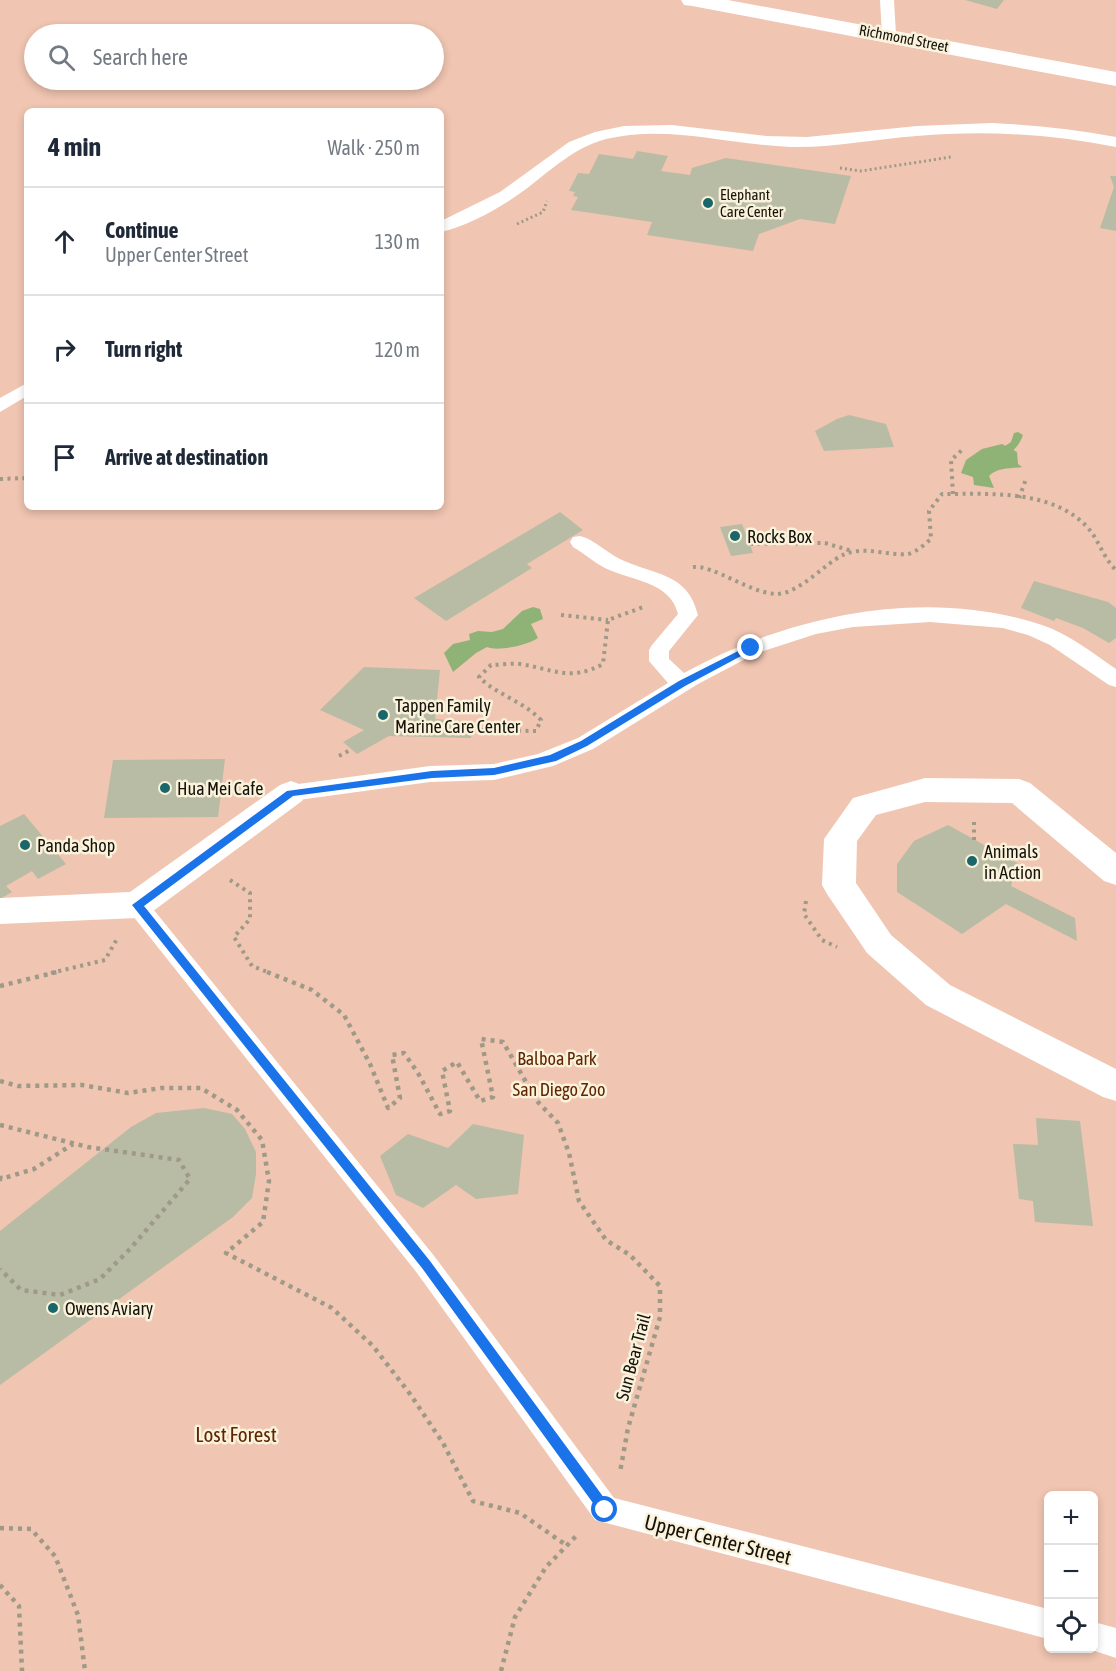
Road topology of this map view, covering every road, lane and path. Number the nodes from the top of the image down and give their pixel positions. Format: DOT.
graph roads {
  1 [pos="692,0"];
  2 [pos="887,0"];
  3 [pos="889,35"];
  4 [pos="1116,80"];
  5 [pos="1116,142"];
  6 [pos="956,156"];
  7 [pos="839,168"];
  8 [pos="551,192"];
  9 [pos="444,226"];
  10 [pos="511,227"];
  11 [pos="24,390"];
  12 [pos="0,406"];
  13 [pos="962,450"];
  14 [pos="24,478"];
  15 [pos="0,479"];
  16 [pos="1026,479"];
  17 [pos="953,494"];
  18 [pos="1019,498"];
  19 [pos="580,542"];
  20 [pos="750,544"];
  21 [pos="853,551"];
  22 [pos="1116,570"];
  23 [pos="665,584"];
  24 [pos="561,615"];
  25 [pos="608,620"];
  26 [pos="1116,680"];
  27 [pos="682,684"];
  28 [pos="473,730"];
  29 [pos="291,793"];
  30 [pos="1116,872"];
  31 [pos="179,873"];
  32 [pos="137,905"];
  33 [pos="0,911"];
  34 [pos="105,960"];
  35 [pos="0,986"];
  36 [pos="0,1081"];
  37 [pos="1116,1086"];
  38 [pos="0,1125"];
  39 [pos="73,1143"];
  40 [pos="0,1176"];
  41 [pos="0,1269"];
  42 [pos="605,1510"];
  43 [pos="0,1528"];
  44 [pos="0,1585"];
  45 [pos="1044,1623"];
  46 [pos="1098,1638"];
  47 [pos="1116,1643"];
  48 [pos="22,1671"];
  49 [pos="85,1671"];
  50 [pos="501,1671"];
  1 -- 3 [label="street, Richmond Street"];
  2 -- 3 [label="lane"];
  3 -- 4 [label="street, Richmond Street"];
  5 -- 9 [label="lane"];
  6 -- 7 [label="path"];
  8 -- 10 [label="path"];
  11 -- 12 [label="lane"];
  13 -- 17 [label="path"];
  14 -- 15 [label="path"];
  16 -- 18 [label="path"];
  17 -- 18 [label="path"];
  17 -- 21 [label="path"];
  18 -- 22 [label="path"];
  19 -- 23 [label="lane"];
  20 -- 21 [label="path"];
  21 -- 23 [label="path"];
  23 -- 25 [label="path"];
  23 -- 27 [label="lane"];
  24 -- 25 [label="path"];
  25 -- 28 [label="path"];
  26 -- 27 [label="lane"];
  27 -- 29 [label="lane"];
  29 -- 31 [label="street"];
  30 -- 37 [label="street"];
  31 -- 32 [label="street"];
  31 -- 42 [label="path, Sun Bear Trail"];
  32 -- 33 [label="street"];
  32 -- 42 [label="lane"];
  34 -- 35 [label="path"];
  36 -- 50 [label="path"];
  38 -- 39 [label="path"];
  39 -- 40 [label="path"];
  39 -- 41 [label="path"];
  42 -- 45 [label="lane, Upper Center Street"];
  43 -- 49 [label="path"];
  44 -- 48 [label="path"];
  46 -- 47 [label="lane"];
}
